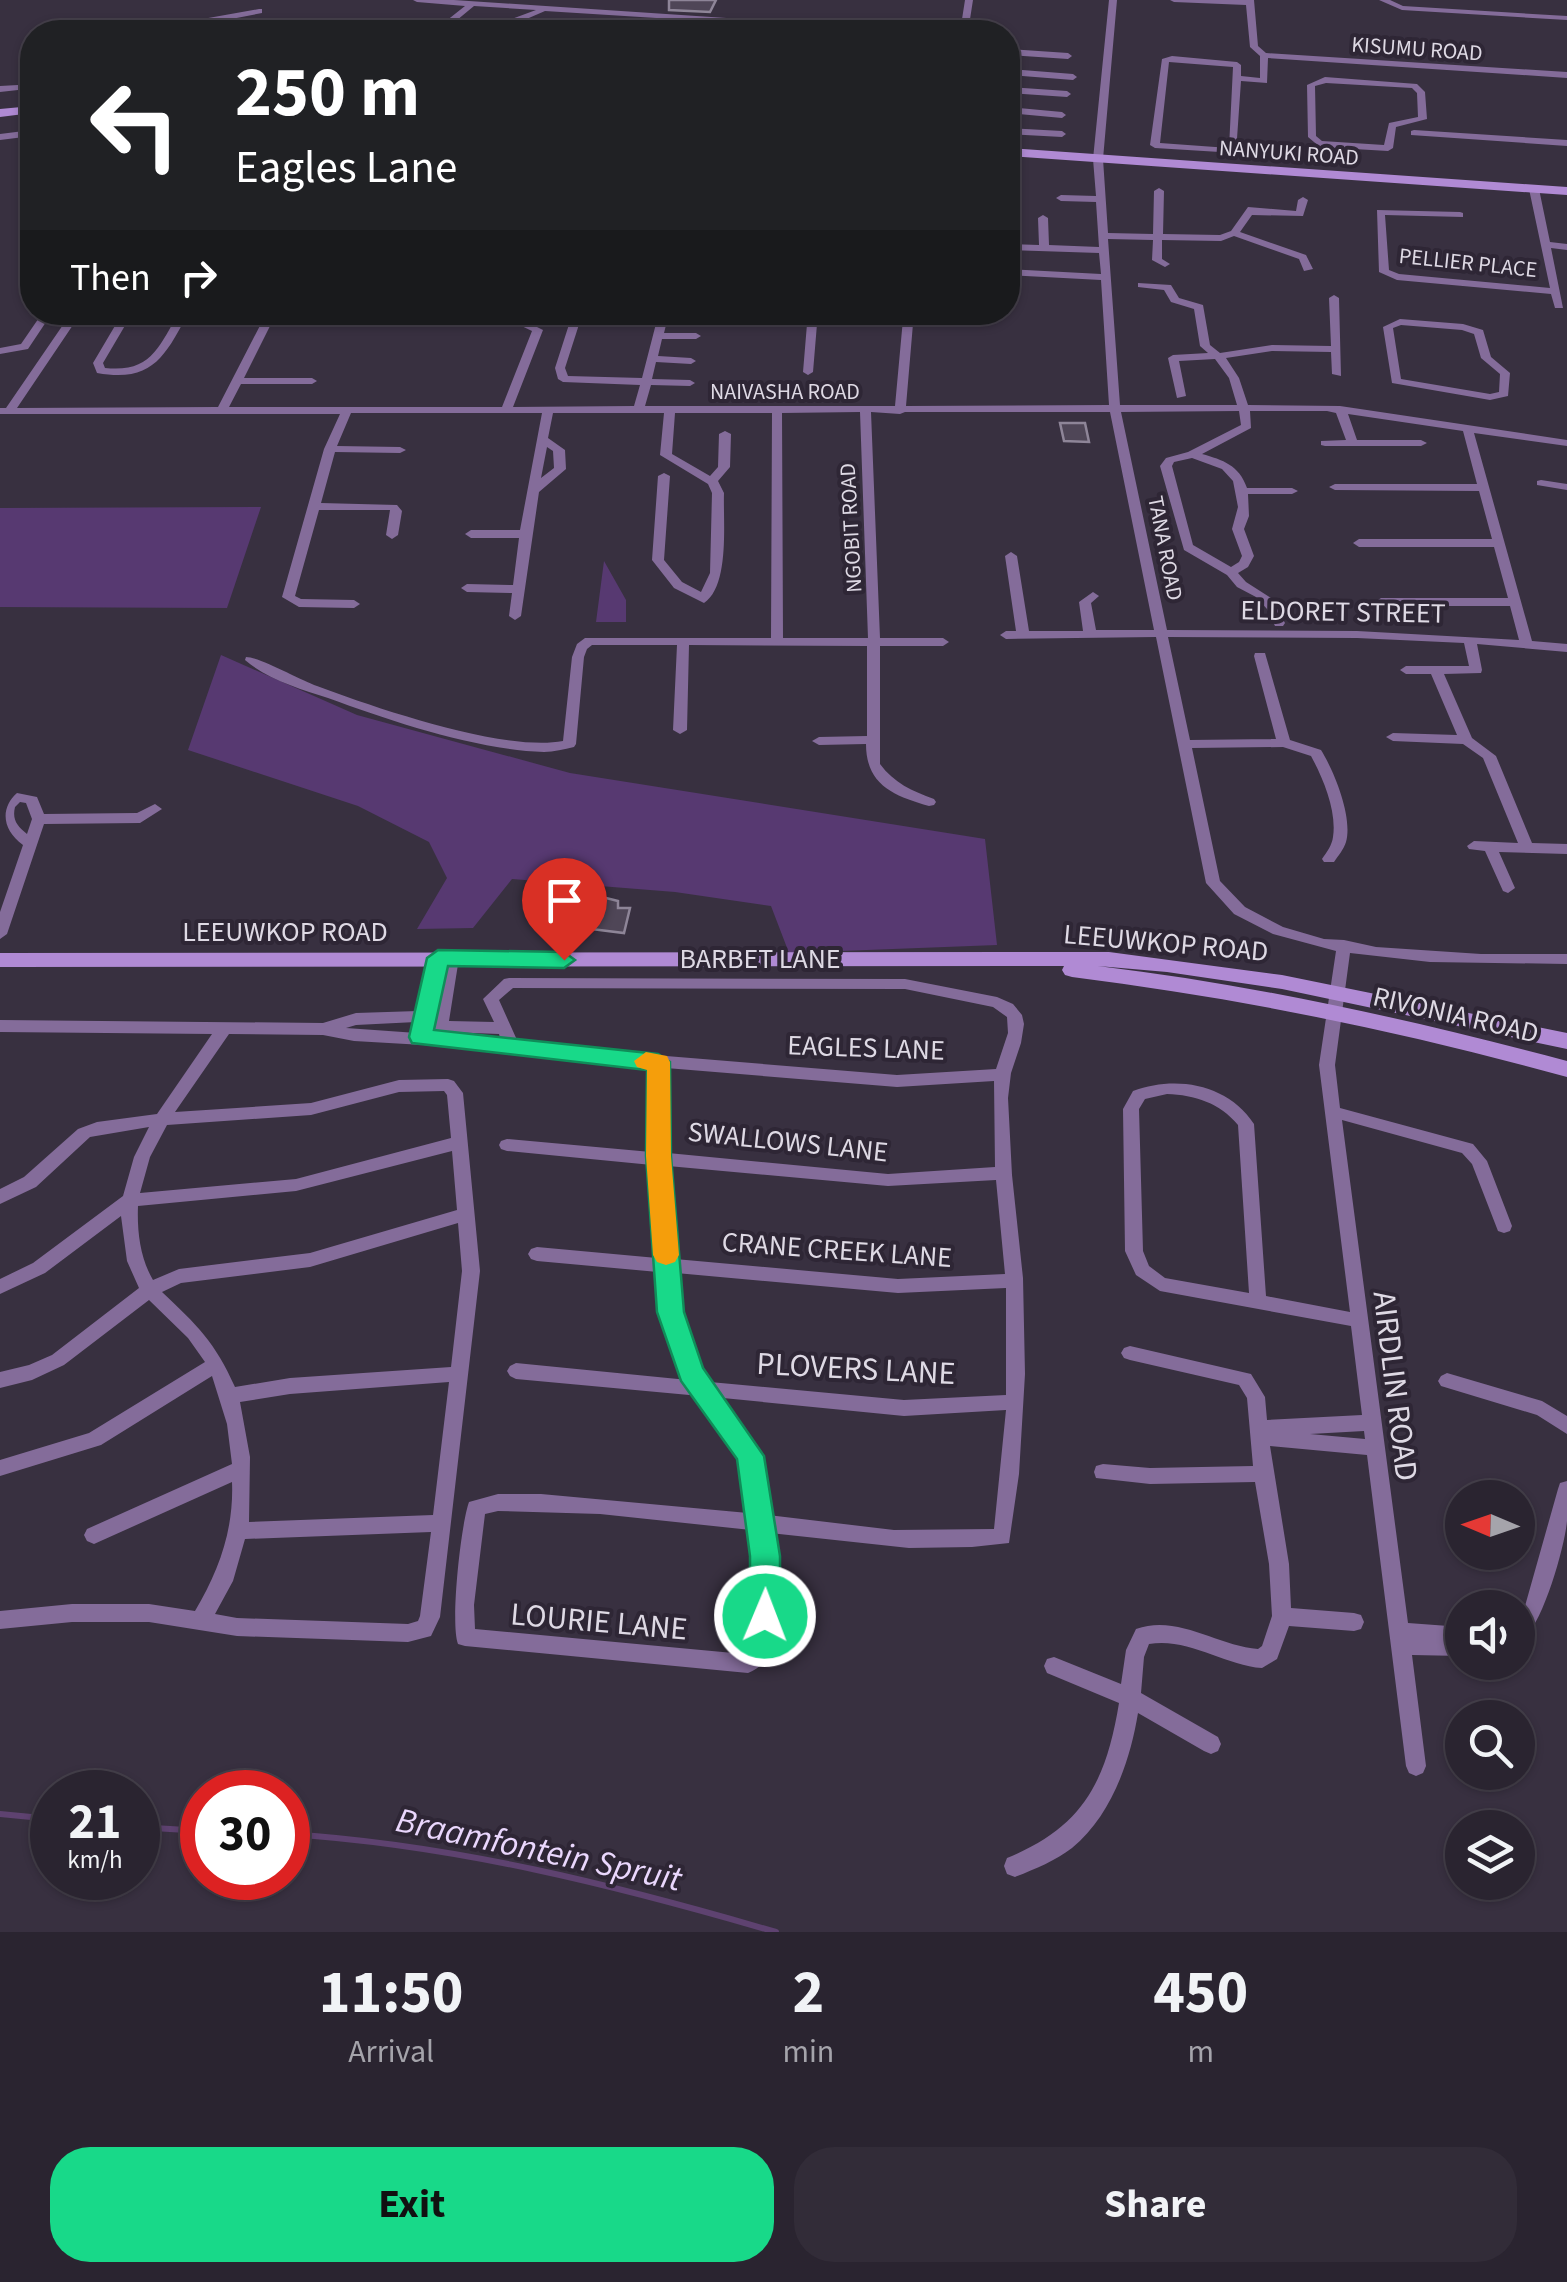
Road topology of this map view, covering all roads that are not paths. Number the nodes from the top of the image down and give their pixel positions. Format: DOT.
graph roads {
  1 [pos="417,0"];
  2 [pos="1113,0"];
  3 [pos="1174,0"];
  4 [pos="1383,0"];
  5 [pos="456,1"];
  6 [pos="1250,2"];
  7 [pos="472,4"];
  8 [pos="543,9"];
  9 [pos="259,11"];
  10 [pos="654,16"];
  11 [pos="1567,18"];
  12 [pos="208,20"];
  13 [pos="454,20"];
  14 [pos="517,20"];
  15 [pos="651,20"];
  16 [pos="719,20"];
  17 [pos="1020,53"];
  18 [pos="1264,55"];
  19 [pos="1068,56"];
  20 [pos="1365,62"];
  21 [pos="1020,73"];
  22 [pos="1567,76"];
  23 [pos="1073,77"];
  24 [pos="1238,78"];
  25 [pos="1367,82"];
  26 [pos="1020,91"];
  27 [pos="1067,94"];
  28 [pos="1020,111"];
  29 [pos="1062,115"];
  30 [pos="1020,132"];
  31 [pos="1414,133"];
  32 [pos="1062,134"];
  33 [pos="1567,143"];
  34 [pos="1020,153"];
  35 [pos="1098,159"];
  36 [pos="1534,189"];
  37 [pos="1160,191"];
  38 [pos="1567,192"];
  39 [pos="1061,198"];
  40 [pos="1100,199"];
  41 [pos="1303,200"];
  42 [pos="1460,215"];
  43 [pos="1043,218"];
  44 [pos="1234,233"];
  45 [pos="1160,238"];
  46 [pos="1103,243"];
  47 [pos="1020,247"];
  48 [pos="1044,248"];
  49 [pos="1546,248"];
  50 [pos="1567,250"];
  51 [pos="1165,264"];
  52 [pos="1308,269"];
  53 [pos="1020,273"];
  54 [pos="1103,276"];
  55 [pos="1142,285"];
  56 [pos="1554,291"];
  57 [pos="1334,298"];
  58 [pos="1559,306"];
  59 [pos="39,325"];
  60 [pos="68,325"];
  61 [pos="120,325"];
  62 [pos="176,325"];
  63 [pos="265,325"];
  64 [pos="527,325"];
  65 [pos="574,325"];
  66 [pos="661,325"];
  67 [pos="812,325"];
  68 [pos="907,325"];
  69 [pos="658,336"];
  70 [pos="696,336"];
  71 [pos="1336,348"];
  72 [pos="0,351"];
  73 [pos="1218,356"];
  74 [pos="652,359"];
  75 [pos="690,361"];
  76 [pos="808,372"];
  77 [pos="1337,374"];
  78 [pos="237,381"];
  79 [pos="312,381"];
  80 [pos="642,381"];
  81 [pos="690,383"];
  82 [pos="1436,390"];
  83 [pos="1181,396"];
  84 [pos="1340,409"];
  85 [pos="506,410"];
  86 [pos="548,410"];
  87 [pos="634,410"];
  88 [pos="670,410"];
  89 [pos="1115,410"];
  90 [pos="5,411"];
  91 [pos="222,411"];
  92 [pos="776,411"];
  93 [pos="865,411"];
  94 [pos="900,411"];
  95 [pos="1244,411"];
  96 [pos="347,412"];
  97 [pos="1434,422"];
  98 [pos="1467,428"];
  99 [pos="726,434"];
  100 [pos="544,440"];
  101 [pos="1326,443"];
  102 [pos="1353,443"];
  103 [pos="1567,443"];
  104 [pos="1421,444"];
  105 [pos="330,449"];
  106 [pos="400,450"];
  107 [pos="1192,455"];
  108 [pos="664,476"];
  109 [pos="712,481"];
  110 [pos="1542,483"];
  111 [pos="1335,486"];
  112 [pos="1567,487"];
  113 [pos="534,488"];
  114 [pos="1482,488"];
  115 [pos="1240,491"];
  116 [pos="1292,491"];
  117 [pos="314,506"];
  118 [pos="471,534"];
  119 [pos="525,534"];
  120 [pos="392,535"];
  121 [pos="1359,543"];
  122 [pos="1498,543"];
  123 [pos="1011,556"];
  124 [pos="1230,572"];
  125 [pos="467,588"];
  126 [pos="518,588"];
  127 [pos="1093,596"];
  128 [pos="1381,602"];
  129 [pos="1513,602"];
  130 [pos="354,604"];
  131 [pos="515,616"];
  132 [pos="1279,623"];
  133 [pos="1160,634"];
  134 [pos="1024,635"];
  135 [pos="1090,635"];
  136 [pos="1006,636"];
  137 [pos="1470,639"];
  138 [pos="682,641"];
  139 [pos="777,641"];
  140 [pos="1526,641"];
  141 [pos="873,642"];
  142 [pos="944,642"];
  143 [pos="1567,648"];
  144 [pos="1260,656"];
  145 [pos="251,660"];
  146 [pos="1406,670"];
  147 [pos="1436,670"];
  148 [pos="680,730"];
  149 [pos="1393,738"];
  150 [pos="870,740"];
  151 [pos="1466,740"];
  152 [pos="819,741"];
  153 [pos="1284,743"];
  154 [pos="1186,744"];
  155 [pos="928,802"];
  156 [pos="155,809"];
  157 [pos="39,819"];
  158 [pos="30,843"];
  159 [pos="1526,845"];
  160 [pos="1567,849"];
  161 [pos="1329,860"];
  162 [pos="1508,888"];
  163 [pos="0,934"];
  164 [pos="1344,945"];
  165 [pos="445,958"];
  166 [pos="1567,959"];
  167 [pos="0,960"];
  168 [pos="990,961"];
  169 [pos="1337,989"];
  170 [pos="1332,1013"];
  171 [pos="424,1016"];
  172 [pos="0,1026"];
  173 [pos="502,1028"];
  174 [pos="223,1030"];
  175 [pos="323,1030"];
  176 [pos="433,1034"];
  177 [pos="1567,1041"];
  178 [pos="511,1044"];
  179 [pos="658,1062"];
  180 [pos="1567,1069"];
  181 [pos="1002,1075"];
  182 [pos="1334,1112"];
  183 [pos="164,1119"];
  184 [pos="461,1142"];
  185 [pos="506,1144"];
  186 [pos="658,1156"];
  187 [pos="1004,1173"];
  188 [pos="0,1197"];
  189 [pos="130,1200"];
  190 [pos="467,1214"];
  191 [pos="1504,1226"];
  192 [pos="537,1254"];
  193 [pos="667,1264"];
  194 [pos="1014,1281"];
  195 [pos="0,1287"];
  196 [pos="149,1290"];
  197 [pos="1258,1303"];
  198 [pos="1356,1320"];
  199 [pos="1130,1353"];
  200 [pos="216,1364"];
  201 [pos="516,1371"];
  202 [pos="458,1374"];
  203 [pos="0,1380"];
  204 [pos="1447,1381"];
  205 [pos="702,1387"];
  206 [pos="229,1396"];
  207 [pos="1012,1402"];
  208 [pos="1370,1423"];
  209 [pos="1567,1426"];
  210 [pos="1262,1433"];
  211 [pos="1374,1448"];
  212 [pos="0,1468"];
  213 [pos="241,1468"];
  214 [pos="1102,1472"];
  215 [pos="1263,1474"];
  216 [pos="1567,1489"];
  217 [pos="442,1523"];
  218 [pos="760,1523"];
  219 [pos="236,1532"];
  220 [pos="94,1535"];
  221 [pos="1535,1605"];
  222 [pos="1282,1616"];
  223 [pos="0,1620"];
  224 [pos="200,1621"];
  225 [pos="1354,1622"];
  226 [pos="1445,1637"];
  227 [pos="1399,1638"];
  228 [pos="1445,1645"];
  229 [pos="1054,1666"];
  230 [pos="1130,1698"];
  231 [pos="1211,1744"];
  232 [pos="1416,1766"];
  233 [pos="1015,1866"];
  1 -- 5 [label="street"];
  2 -- 35 [label="street, TANA ROAD"];
  3 -- 6 [label="street"];
  4 -- 11 [label="street"];
  5 -- 7 [label="street"];
  6 -- 18 [label="street"];
  7 -- 8 [label="street"];
  7 -- 13 [label="street"];
  8 -- 10 [label="street"];
  8 -- 14 [label="street"];
  9 -- 12 [label="street"];
  10 -- 15 [label="street"];
  10 -- 16 [label="street"];
  17 -- 19 [label="street"];
  18 -- 20 [label="street, KISUMU ROAD"];
  18 -- 24 [label="street"];
  18 -- 24 [label="street"];
  20 -- 22 [label="street, KISUMU ROAD"];
  20 -- 25 [label="street"];
  21 -- 23 [label="street"];
  24 -- 24 [label="street"];
  25 -- 25 [label="street"];
  26 -- 27 [label="street"];
  28 -- 29 [label="street"];
  30 -- 32 [label="street"];
  31 -- 33 [label="street"];
  34 -- 35 [label="street, NANYUKI ROAD"];
  35 -- 36 [label="street, NANYUKI ROAD"];
  35 -- 40 [label="street, TANA ROAD"];
  36 -- 38 [label="street, NANYUKI ROAD"];
  36 -- 49 [label="street"];
  37 -- 45 [label="street"];
  39 -- 40 [label="street"];
  40 -- 46 [label="street, TANA ROAD"];
  41 -- 44 [label="street"];
  42 -- 56 [label="street, PELLIER PLACE"];
  43 -- 48 [label="street"];
  44 -- 45 [label="street"];
  44 -- 52 [label="street"];
  45 -- 46 [label="street"];
  45 -- 51 [label="street"];
  46 -- 48 [label="street"];
  46 -- 54 [label="street, TANA ROAD"];
  47 -- 48 [label="street"];
  49 -- 50 [label="street"];
  49 -- 56 [label="street"];
  53 -- 54 [label="street"];
  54 -- 89 [label="street, TANA ROAD"];
  55 -- 73 [label="street"];
  56 -- 58 [label="street"];
  57 -- 71 [label="street"];
  59 -- 72 [label="street"];
  60 -- 90 [label="street"];
  61 -- 62 [label="street"];
  63 -- 78 [label="street"];
  64 -- 85 [label="street"];
  65 -- 80 [label="street"];
  66 -- 69 [label="street"];
  67 -- 76 [label="street"];
  68 -- 94 [label="street"];
  69 -- 70 [label="street"];
  69 -- 74 [label="street"];
  71 -- 73 [label="street"];
  71 -- 77 [label="street"];
  73 -- 83 [label="street"];
  73 -- 95 [label="street"];
  74 -- 75 [label="street"];
  74 -- 80 [label="street"];
  78 -- 79 [label="street"];
  78 -- 91 [label="street"];
  80 -- 81 [label="street"];
  80 -- 87 [label="street"];
  82 -- 82 [label="street"];
  82 -- 97 [label="street"];
  84 -- 95 [label="street, NAIVASHA ROAD"];
  84 -- 97 [label="street, NAIVASHA ROAD"];
  84 -- 102 [label="street"];
  85 -- 86 [label="street, NAIVASHA ROAD"];
  85 -- 96 [label="street, NAIVASHA ROAD"];
  86 -- 87 [label="street, NAIVASHA ROAD"];
  86 -- 100 [label="street"];
  87 -- 88 [label="street, NAIVASHA ROAD"];
  88 -- 92 [label="street, NAIVASHA ROAD"];
  88 -- 109 [label="street"];
  89 -- 94 [label="street, NAIVASHA ROAD"];
  89 -- 95 [label="street, NAIVASHA ROAD"];
  89 -- 133 [label="street, TANA ROAD"];
  90 -- 91 [label="street, NAIVASHA ROAD"];
  91 -- 96 [label="street, NAIVASHA ROAD"];
  92 -- 93 [label="street, NAIVASHA ROAD"];
  92 -- 139 [label="street"];
  93 -- 94 [label="street, NAIVASHA ROAD"];
  93 -- 141 [label="street, NGOBIT ROAD"];
  95 -- 107 [label="street"];
  96 -- 105 [label="street"];
  97 -- 98 [label="street, NAIVASHA ROAD"];
  98 -- 103 [label="street, NAIVASHA ROAD"];
  98 -- 114 [label="street"];
  99 -- 109 [label="street"];
  100 -- 113 [label="street"];
  100 -- 113 [label="street"];
  101 -- 102 [label="street"];
  102 -- 104 [label="street"];
  105 -- 106 [label="street"];
  105 -- 117 [label="street"];
  107 -- 115 [label="street"];
  107 -- 124 [label="street"];
  108 -- 109 [label="street"];
  110 -- 112 [label="street"];
  111 -- 114 [label="street"];
  113 -- 119 [label="street"];
  114 -- 122 [label="street"];
  115 -- 116 [label="street"];
  115 -- 124 [label="street"];
  117 -- 120 [label="street"];
  117 -- 130 [label="street"];
  118 -- 119 [label="street"];
  119 -- 126 [label="street"];
  121 -- 122 [label="street"];
  122 -- 129 [label="street"];
  123 -- 134 [label="street"];
  124 -- 132 [label="street"];
  125 -- 126 [label="street"];
  126 -- 131 [label="street"];
  127 -- 135 [label="street"];
  128 -- 129 [label="street"];
  129 -- 140 [label="street"];
  133 -- 135 [label="street, ELDORET STREET"];
  133 -- 137 [label="street, ELDORET STREET"];
  133 -- 154 [label="street, TANA ROAD"];
  134 -- 135 [label="street, ELDORET STREET"];
  134 -- 136 [label="street, ELDORET STREET"];
  137 -- 140 [label="street, ELDORET STREET"];
  137 -- 147 [label="street"];
  138 -- 139 [label="street"];
  138 -- 145 [label="street"];
  138 -- 148 [label="street"];
  139 -- 141 [label="street"];
  140 -- 143 [label="street, ELDORET STREET"];
  141 -- 142 [label="street"];
  141 -- 150 [label="street, NGOBIT ROAD"];
  144 -- 153 [label="street"];
  146 -- 147 [label="street"];
  147 -- 151 [label="street"];
  149 -- 151 [label="street"];
  150 -- 152 [label="street"];
  150 -- 155 [label="street"];
  151 -- 159 [label="street"];
  153 -- 154 [label="street"];
  153 -- 161 [label="street"];
  154 -- 164 [label="street, TANA ROAD"];
  156 -- 157 [label="street"];
  157 -- 158 [label="street"];
  157 -- 158 [label="street"];
  158 -- 163 [label="street"];
  159 -- 160 [label="street"];
  159 -- 162 [label="street"];
  164 -- 166 [label="street"];
  164 -- 169 [label="street"];
  165 -- 167 [label="street, LEEUWKOP ROAD"];
  165 -- 168 [label="street, LEEUWKOP ROAD"];
  165 -- 171 [label="street"];
  165 -- 176 [label="street"];
  168 -- 169 [label="street, LEEUWKOP ROAD"];
  168 -- 170 [label="street, LEEUWKOP ROAD"];
  169 -- 170 [label="street"];
  169 -- 177 [label="street, RIVONIA ROAD"];
  170 -- 180 [label="street, RIVONIA ROAD"];
  170 -- 182 [label="street, AIRDLIN ROAD"];
  171 -- 175 [label="street"];
  171 -- 176 [label="street"];
  172 -- 174 [label="street"];
  173 -- 176 [label="street"];
  173 -- 178 [label="street"];
  173 -- 181 [label="street, BARBET LANE"];
  174 -- 175 [label="street"];
  174 -- 183 [label="street"];
  175 -- 176 [label="street"];
  176 -- 178 [label="street, EAGLES LANE"];
  178 -- 179 [label="street, EAGLES LANE"];
  179 -- 181 [label="street, EAGLES LANE"];
  179 -- 186 [label="street"];
  181 -- 187 [label="street"];
  182 -- 191 [label="street"];
  182 -- 198 [label="street, AIRDLIN ROAD"];
  183 -- 184 [label="street"];
  183 -- 188 [label="street"];
  183 -- 189 [label="street"];
  184 -- 189 [label="street"];
  184 -- 190 [label="street"];
  185 -- 186 [label="street, SWALLOWS LANE"];
  186 -- 187 [label="street, SWALLOWS LANE"];
  186 -- 193 [label="street"];
  187 -- 194 [label="street"];
  189 -- 195 [label="street"];
  189 -- 196 [label="street"];
  190 -- 196 [label="street"];
  190 -- 202 [label="street"];
  192 -- 193 [label="street, CRANE CREEK LANE"];
  193 -- 194 [label="street, CRANE CREEK LANE"];
  193 -- 205 [label="street"];
  194 -- 207 [label="street"];
  196 -- 200 [label="street"];
  196 -- 203 [label="street"];
  197 -- 197 [label="street"];
  197 -- 198 [label="street"];
  198 -- 208 [label="street, AIRDLIN ROAD"];
  199 -- 210 [label="street"];
  200 -- 206 [label="street"];
  200 -- 212 [label="street"];
  201 -- 205 [label="street, PLOVERS LANE"];
  202 -- 206 [label="street"];
  202 -- 217 [label="street"];
  204 -- 209 [label="street"];
  205 -- 207 [label="street, PLOVERS LANE"];
  205 -- 218 [label="street"];
  206 -- 213 [label="street"];
  207 -- 218 [label="street"];
  208 -- 210 [label="street"];
  208 -- 211 [label="street, AIRDLIN ROAD"];
  210 -- 211 [label="street"];
  210 -- 215 [label="street"];
  211 -- 227 [label="street, AIRDLIN ROAD"];
  213 -- 219 [label="street"];
  213 -- 220 [label="street"];
  214 -- 215 [label="street"];
  215 -- 222 [label="street"];
  216 -- 221 [label="street"];
  217 -- 219 [label="street"];
  217 -- 224 [label="street"];
  218 -- 218 [label="street, LOURIE LANE"];
  219 -- 224 [label="street"];
  222 -- 225 [label="street"];
  222 -- 230 [label="street"];
  223 -- 224 [label="street"];
  226 -- 227 [label="street"];
  227 -- 228 [label="street"];
  227 -- 232 [label="street, AIRDLIN ROAD"];
  229 -- 230 [label="street"];
  230 -- 231 [label="street"];
  230 -- 233 [label="street"];
}
